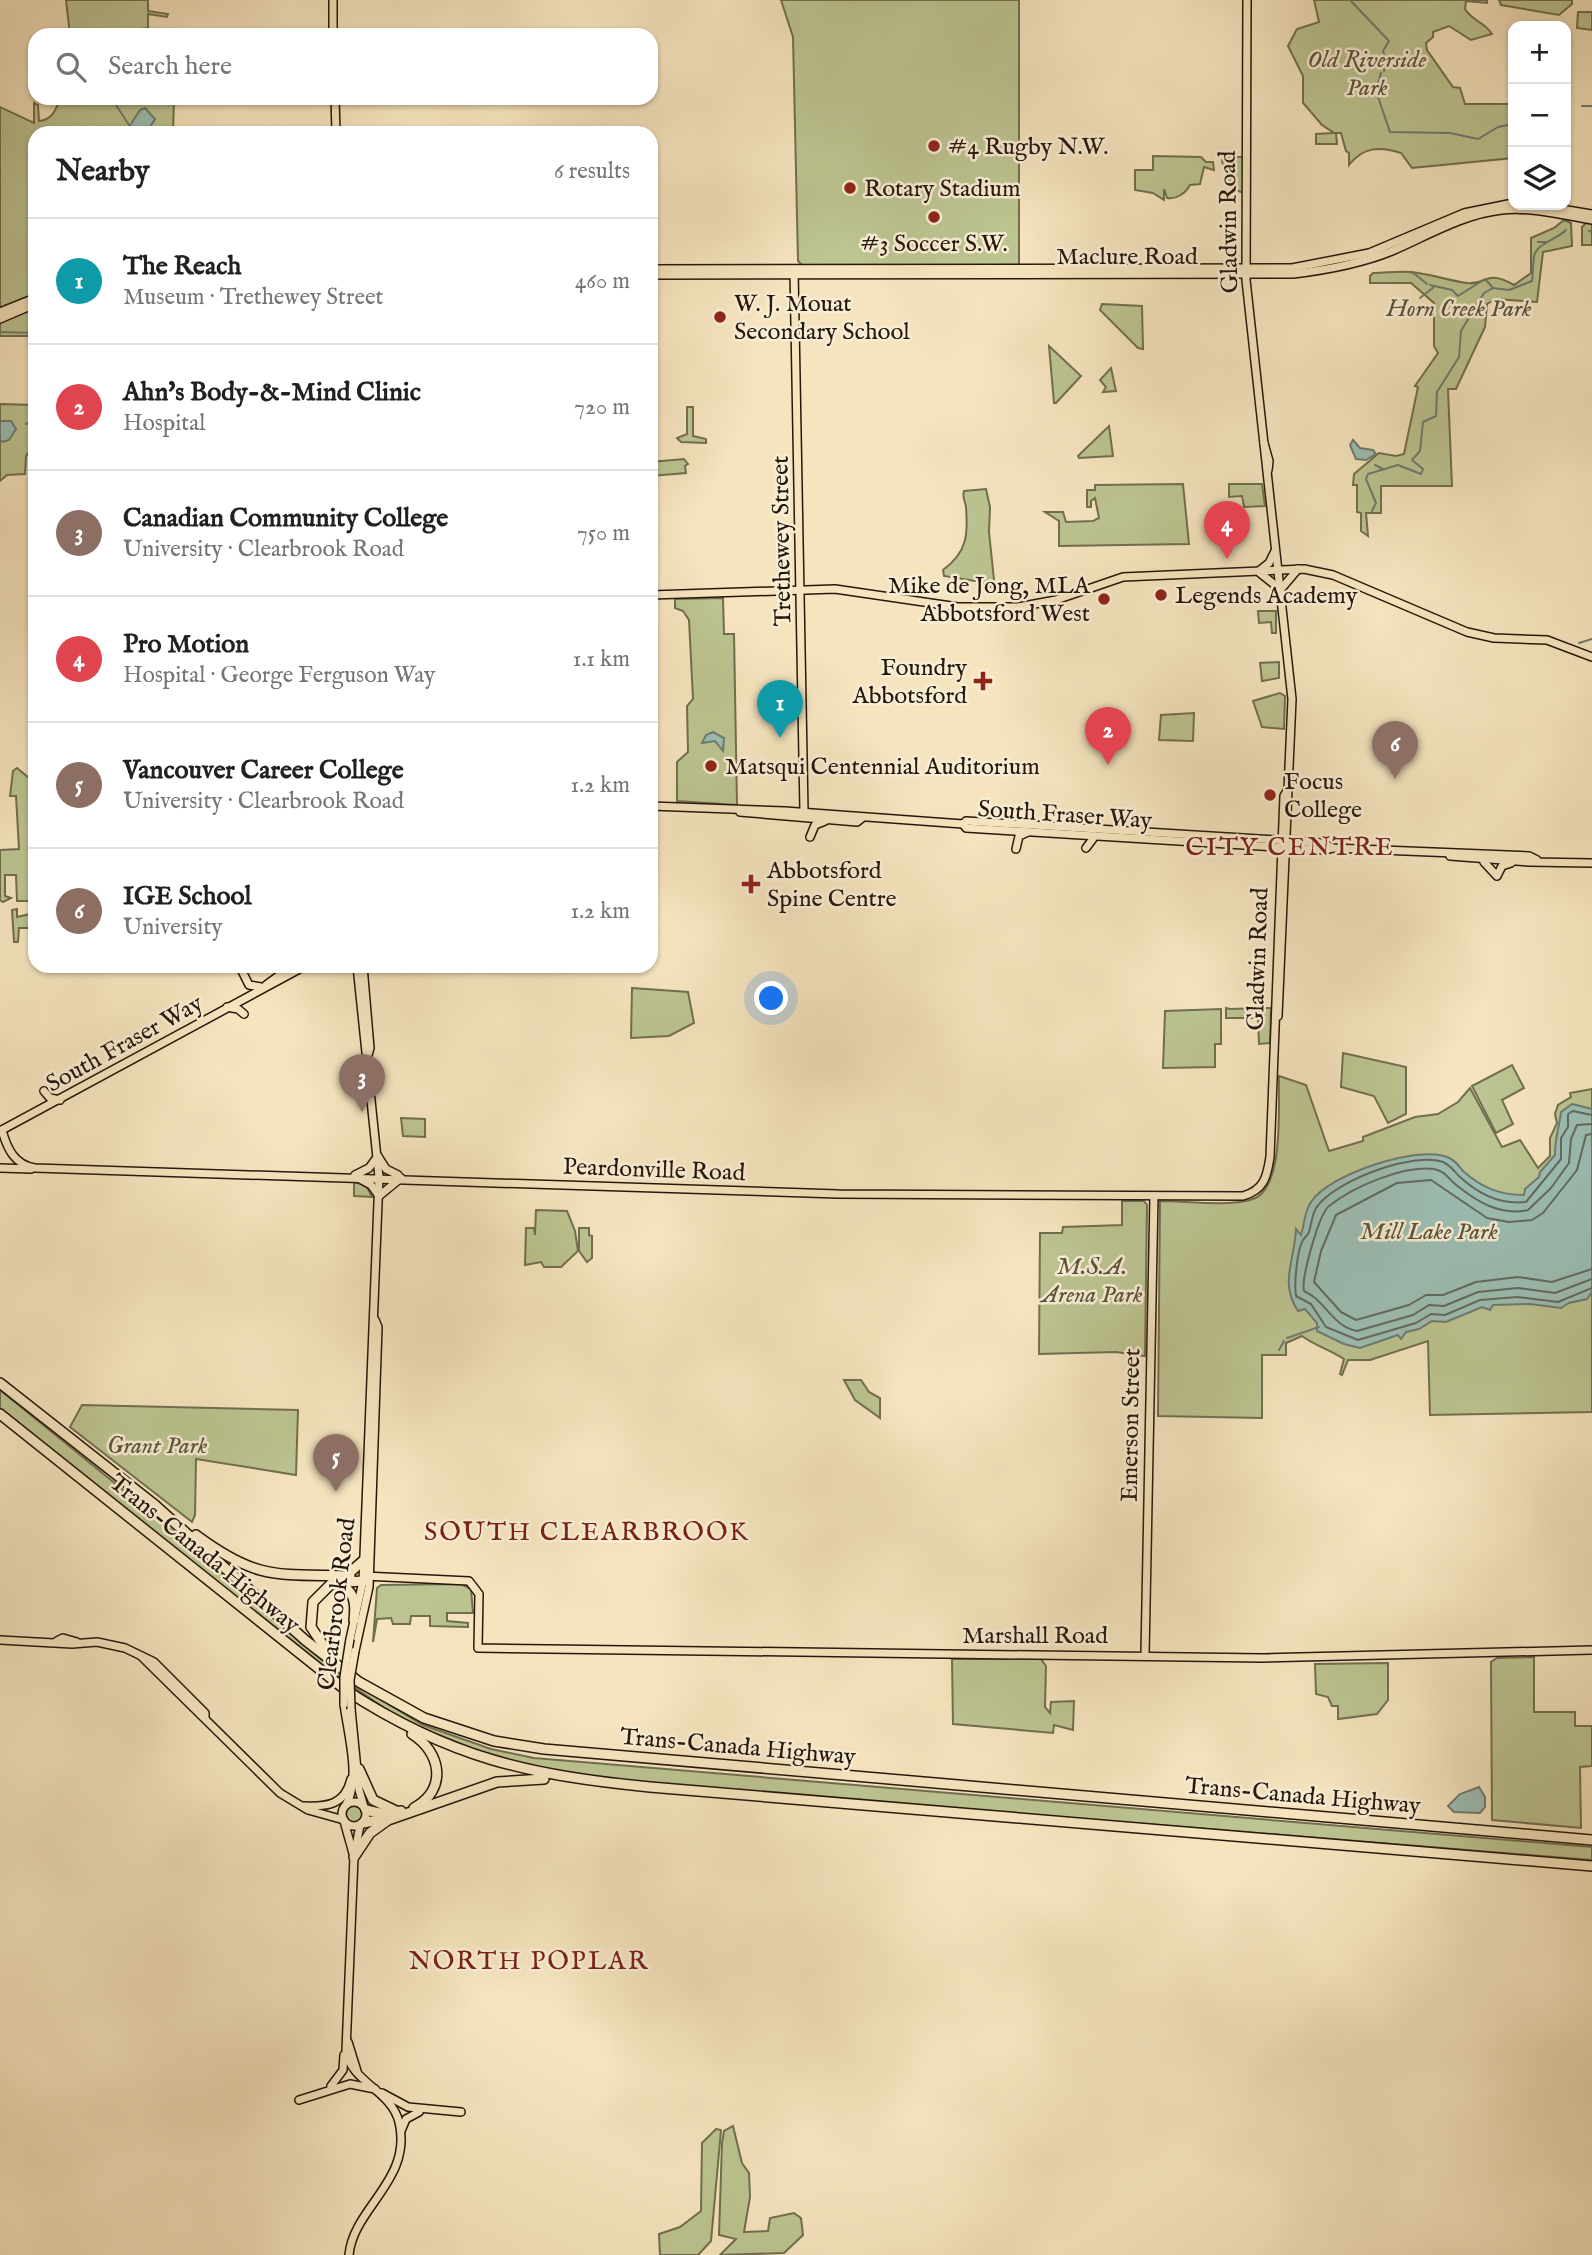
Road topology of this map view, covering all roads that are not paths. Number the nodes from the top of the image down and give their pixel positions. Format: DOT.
graph roads {
  1 [pos="332,0"];
  2 [pos="1247,0"];
  3 [pos="333,28"];
  4 [pos="335,105"];
  5 [pos="336,126"];
  6 [pos="1508,204"];
  7 [pos="1559,210"];
  8 [pos="1578,214"];
  9 [pos="1592,214"];
  10 [pos="1592,220"];
  11 [pos="1245,256"];
  12 [pos="658,269"];
  13 [pos="794,272"];
  14 [pos="1231,272"];
  15 [pos="1246,272"];
  16 [pos="1261,272"];
  17 [pos="658,275"];
  18 [pos="806,275"];
  19 [pos="794,288"];
  20 [pos="1247,292"];
  21 [pos="28,301"];
  22 [pos="28,307"];
  23 [pos="0,312"];
  24 [pos="0,318"];
  25 [pos="1276,547"];
  26 [pos="1298,569"];
  27 [pos="1279,570"];
  28 [pos="1259,572"];
  29 [pos="802,590"];
  30 [pos="1281,590"];
  31 [pos="658,595"];
  32 [pos="1592,657"];
  33 [pos="804,789"];
  34 [pos="658,806"];
  35 [pos="736,810"];
  36 [pos="785,811"];
  37 [pos="804,812"];
  38 [pos="829,817"];
  39 [pos="1286,821"];
  40 [pos="963,824"];
  41 [pos="1030,832"];
  42 [pos="1086,835"];
  43 [pos="1095,836"];
  44 [pos="810,837"];
  45 [pos="1257,843"];
  46 [pos="1284,844"];
  47 [pos="1308,846"];
  48 [pos="1016,849"];
  49 [pos="1442,854"];
  50 [pos="1480,860"];
  51 [pos="1537,860"];
  52 [pos="1518,862"];
  53 [pos="1592,863"];
  54 [pos="1283,865"];
  55 [pos="243,973"];
  56 [pos="280,973"];
  57 [pos="290,973"];
  58 [pos="358,973"];
  59 [pos="364,973"];
  60 [pos="263,986"];
  61 [pos="227,1007"];
  62 [pos="244,1014"];
  63 [pos="368,1055"];
  64 [pos="44,1091"];
  65 [pos="61,1100"];
  66 [pos="1,1130"];
  67 [pos="378,1156"];
  68 [pos="1270,1157"];
  69 [pos="35,1167"];
  70 [pos="0,1168"];
  71 [pos="354,1176"];
  72 [pos="379,1177"];
  73 [pos="402,1178"];
  74 [pos="379,1196"];
  75 [pos="1154,1196"];
  76 [pos="375,1321"];
  77 [pos="0,1383"];
  78 [pos="0,1414"];
  79 [pos="155,1505"];
  80 [pos="364,1560"];
  81 [pos="347,1576"];
  82 [pos="366,1578"];
  83 [pos="332,1583"];
  84 [pos="354,1620"];
  85 [pos="0,1640"];
  86 [pos="1592,1650"];
  87 [pos="1145,1655"];
  88 [pos="142,1657"];
  89 [pos="159,1674"];
  90 [pos="184,1692"];
  91 [pos="361,1700"];
  92 [pos="348,1706"];
  93 [pos="205,1717"];
  94 [pos="456,1730"];
  95 [pos="355,1771"];
  96 [pos="650,1787"];
  97 [pos="301,1806"];
  98 [pos="345,1806"];
  99 [pos="365,1809"];
  100 [pos="400,1814"];
  101 [pos="344,1820"];
  102 [pos="362,1824"];
  103 [pos="1592,1840"];
  104 [pos="354,1857"];
  105 [pos="1592,1866"];
  106 [pos="347,2037"];
  107 [pos="331,2086"];
  108 [pos="377,2090"];
  109 [pos="299,2100"];
  110 [pos="419,2112"];
  111 [pos="461,2112"];
  112 [pos="401,2132"];
  113 [pos="349,2255"];
  1 -- 3 [label="main road"];
  2 -- 11 [label="main road, Gladwin Road"];
  4 -- 5 [label="main road"];
  6 -- 16 [label="main road, Maclure Road"];
  7 -- 8 [label="main road, Maclure Road"];
  8 -- 9 [label="main road, Maclure Road"];
  8 -- 10 [label="main road, Maclure Road"];
  8 -- 16 [label="main road, Maclure Road"];
  11 -- 14 [label="main road"];
  11 -- 15 [label="main road, Gladwin Road"];
  11 -- 16 [label="main road"];
  12 -- 13 [label="main road, Maclure Road"];
  13 -- 14 [label="main road, Maclure Road"];
  13 -- 17 [label="main road, Maclure Road"];
  13 -- 18 [label="main road, Maclure Road"];
  13 -- 19 [label="main road, Trethewey Street"];
  14 -- 15 [label="main road, Maclure Road"];
  14 -- 18 [label="main road, Maclure Road"];
  14 -- 20 [label="main road"];
  15 -- 16 [label="main road, Maclure Road"];
  15 -- 20 [label="main road, Gladwin Road"];
  16 -- 20 [label="main road"];
  18 -- 19 [label="main road"];
  19 -- 29 [label="main road, Trethewey Street"];
  20 -- 25 [label="main road, Gladwin Road"];
  21 -- 23 [label="main road"];
  22 -- 24 [label="main road"];
  25 -- 27 [label="main road, Gladwin Road"];
  25 -- 28 [label="main road"];
  26 -- 27 [label="main road"];
  26 -- 30 [label="main road"];
  26 -- 32 [label="main road"];
  27 -- 28 [label="main road"];
  27 -- 30 [label="main road, Gladwin Road"];
  28 -- 29 [label="main road"];
  28 -- 30 [label="main road"];
  29 -- 31 [label="main road"];
  29 -- 33 [label="main road, Trethewey Street"];
  30 -- 39 [label="main road, Gladwin Road"];
  33 -- 36 [label="main road"];
  33 -- 37 [label="main road, Trethewey Street"];
  33 -- 38 [label="main road"];
  34 -- 35 [label="main road, South Fraser Way"];
  35 -- 36 [label="main road, South Fraser Way"];
  35 -- 38 [label="main road, South Fraser Way"];
  36 -- 37 [label="main road, South Fraser Way"];
  37 -- 38 [label="main road, South Fraser Way"];
  38 -- 40 [label="main road, South Fraser Way"];
  38 -- 44 [label="main road"];
  39 -- 45 [label="main road"];
  39 -- 46 [label="main road, Gladwin Road"];
  39 -- 47 [label="main road"];
  40 -- 41 [label="main road, South Fraser Way"];
  40 -- 45 [label="main road, South Fraser Way"];
  41 -- 42 [label="main road, South Fraser Way"];
  41 -- 48 [label="main road"];
  42 -- 43 [label="main road, South Fraser Way"];
  42 -- 43 [label="main road"];
  43 -- 45 [label="main road, South Fraser Way"];
  45 -- 46 [label="main road, South Fraser Way"];
  45 -- 54 [label="main road"];
  46 -- 47 [label="main road, South Fraser Way"];
  46 -- 54 [label="main road, Gladwin Road"];
  47 -- 49 [label="main road, South Fraser Way"];
  47 -- 54 [label="main road"];
  49 -- 50 [label="main road, South Fraser Way"];
  49 -- 51 [label="main road, South Fraser Way"];
  50 -- 52 [label="main road, South Fraser Way"];
  50 -- 52 [label="main road"];
  51 -- 52 [label="main road, South Fraser Way"];
  51 -- 53 [label="main road, South Fraser Way"];
  54 -- 68 [label="main road, Gladwin Road"];
  55 -- 60 [label="main road"];
  56 -- 60 [label="main road, South Fraser Way"];
  57 -- 60 [label="main road, South Fraser Way"];
  58 -- 63 [label="main road, Clearbrook Road"];
  59 -- 63 [label="main road, Clearbrook Road"];
  60 -- 61 [label="main road, South Fraser Way"];
  61 -- 62 [label="main road"];
  61 -- 65 [label="main road, South Fraser Way"];
  63 -- 67 [label="main road, Clearbrook Road"];
  64 -- 65 [label="main road"];
  65 -- 66 [label="main road, South Fraser Way"];
  66 -- 69 [label="main road, Peardonville Road"];
  67 -- 71 [label="main road"];
  67 -- 72 [label="main road, Clearbrook Road"];
  67 -- 73 [label="main road"];
  68 -- 75 [label="main road, Peardonville Road"];
  69 -- 70 [label="main road"];
  69 -- 71 [label="main road, Peardonville Road"];
  71 -- 72 [label="main road, Peardonville Road"];
  71 -- 74 [label="main road"];
  72 -- 73 [label="main road, Peardonville Road"];
  72 -- 74 [label="main road, Clearbrook Road"];
  73 -- 74 [label="main road"];
  73 -- 75 [label="main road, Peardonville Road"];
  74 -- 76 [label="main road, Clearbrook Road"];
  75 -- 87 [label="main road, Emerson Street"];
  76 -- 80 [label="main road, Clearbrook Road"];
  76 -- 82 [label="main road, Clearbrook Road"];
  77 -- 79 [label="highway, Trans-Canada Highway"];
  78 -- 91 [label="highway, Trans-Canada Highway"];
  79 -- 81 [label="highway"];
  79 -- 94 [label="highway, Trans-Canada Highway"];
  80 -- 81 [label="highway"];
  80 -- 82 [label="main road, Clearbrook Road"];
  81 -- 82 [label="highway"];
  82 -- 83 [label="highway"];
  82 -- 84 [label="main road, Clearbrook Road"];
  82 -- 87 [label="main road, Marshall Road"];
  82 -- 92 [label="main road, Clearbrook Road, bridge"];
  83 -- 84 [label="highway"];
  83 -- 94 [label="highway"];
  84 -- 92 [label="main road, Clearbrook Road, bridge"];
  85 -- 88 [label="main road"];
  86 -- 87 [label="main road, Marshall Road"];
  88 -- 89 [label="main road"];
  88 -- 90 [label="main road"];
  89 -- 90 [label="main road"];
  89 -- 93 [label="main road"];
  90 -- 93 [label="main road"];
  91 -- 96 [label="highway, Trans-Canada Highway"];
  91 -- 100 [label="highway"];
  92 -- 95 [label="main road, Clearbrook Road"];
  93 -- 97 [label="main road"];
  94 -- 103 [label="highway, Trans-Canada Highway"];
  95 -- 97 [label="main road"];
  95 -- 98 [label="main road, Clearbrook Road"];
  95 -- 99 [label="main road, Clearbrook Road"];
  95 -- 100 [label="highway"];
  96 -- 100 [label="highway"];
  96 -- 105 [label="highway, Trans-Canada Highway"];
  97 -- 98 [label="main road"];
  97 -- 101 [label="main road"];
  98 -- 99 [label="main road"];
  98 -- 101 [label="main road"];
  99 -- 100 [label="highway"];
  99 -- 102 [label="main road"];
  100 -- 102 [label="highway"];
  100 -- 104 [label="highway"];
  101 -- 102 [label="main road"];
  101 -- 104 [label="main road"];
  102 -- 104 [label="main road"];
  104 -- 106 [label="main road"];
  106 -- 107 [label="main road"];
  106 -- 108 [label="main road"];
  108 -- 109 [label="main road"];
  108 -- 111 [label="main road"];
  108 -- 112 [label="main road"];
  110 -- 112 [label="main road"];
  112 -- 113 [label="main road"];
}
